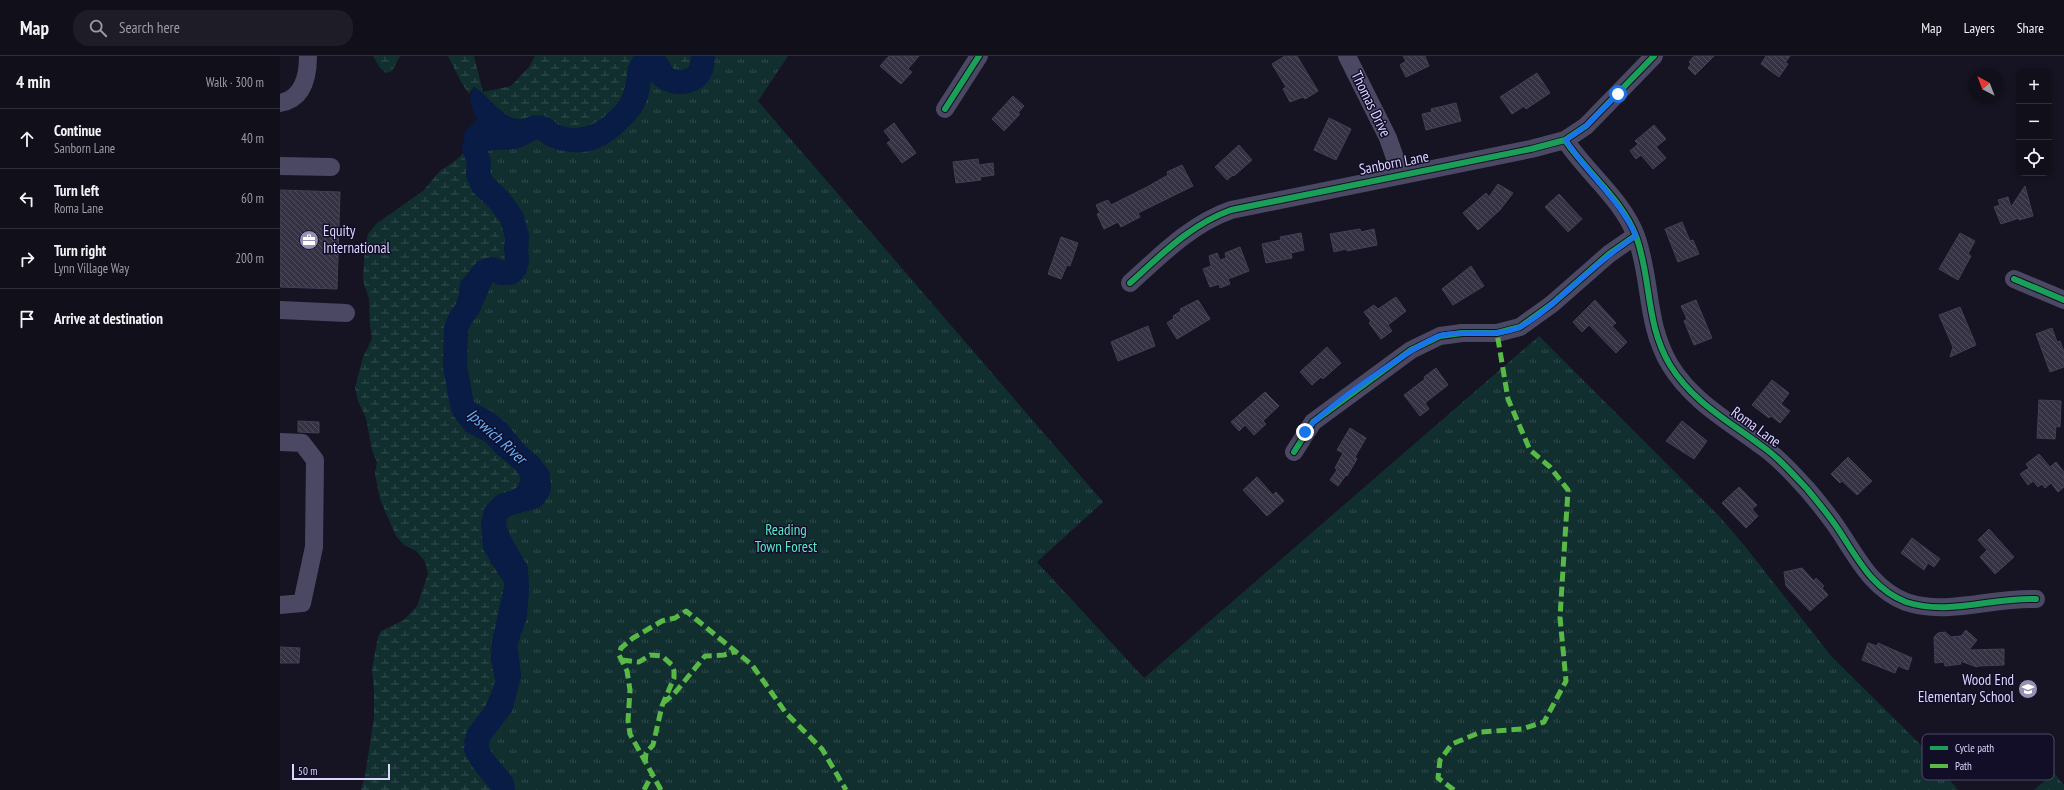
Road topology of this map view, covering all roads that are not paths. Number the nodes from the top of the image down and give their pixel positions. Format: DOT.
graph roads {
  1 [pos="308,56"];
  2 [pos="979,56"];
  3 [pos="1347,56"];
  4 [pos="1654,56"];
  5 [pos="280,103"];
  6 [pos="945,109"];
  7 [pos="1566,140"];
  8 [pos="280,166"];
  9 [pos="331,167"];
  10 [pos="1401,175"];
  11 [pos="1636,236"];
  12 [pos="2014,279"];
  13 [pos="1130,282"];
  14 [pos="2064,300"];
  15 [pos="280,310"];
  16 [pos="346,313"];
  17 [pos="280,442"];
  18 [pos="1294,452"];
  19 [pos="2036,599"];
  20 [pos="280,605"];
  1 -- 5 [label="street"];
  2 -- 6 [label="street"];
  3 -- 10 [label="street, Thomas Drive"];
  4 -- 7 [label="street, Sanborn Lane"];
  7 -- 10 [label="street, Sanborn Lane"];
  7 -- 11 [label="street, Roma Lane"];
  8 -- 9 [label="street"];
  10 -- 13 [label="street, Sanborn Lane"];
  11 -- 18 [label="street"];
  11 -- 19 [label="street, Roma Lane"];
  12 -- 14 [label="street"];
  15 -- 16 [label="street"];
  17 -- 20 [label="street"];
}
